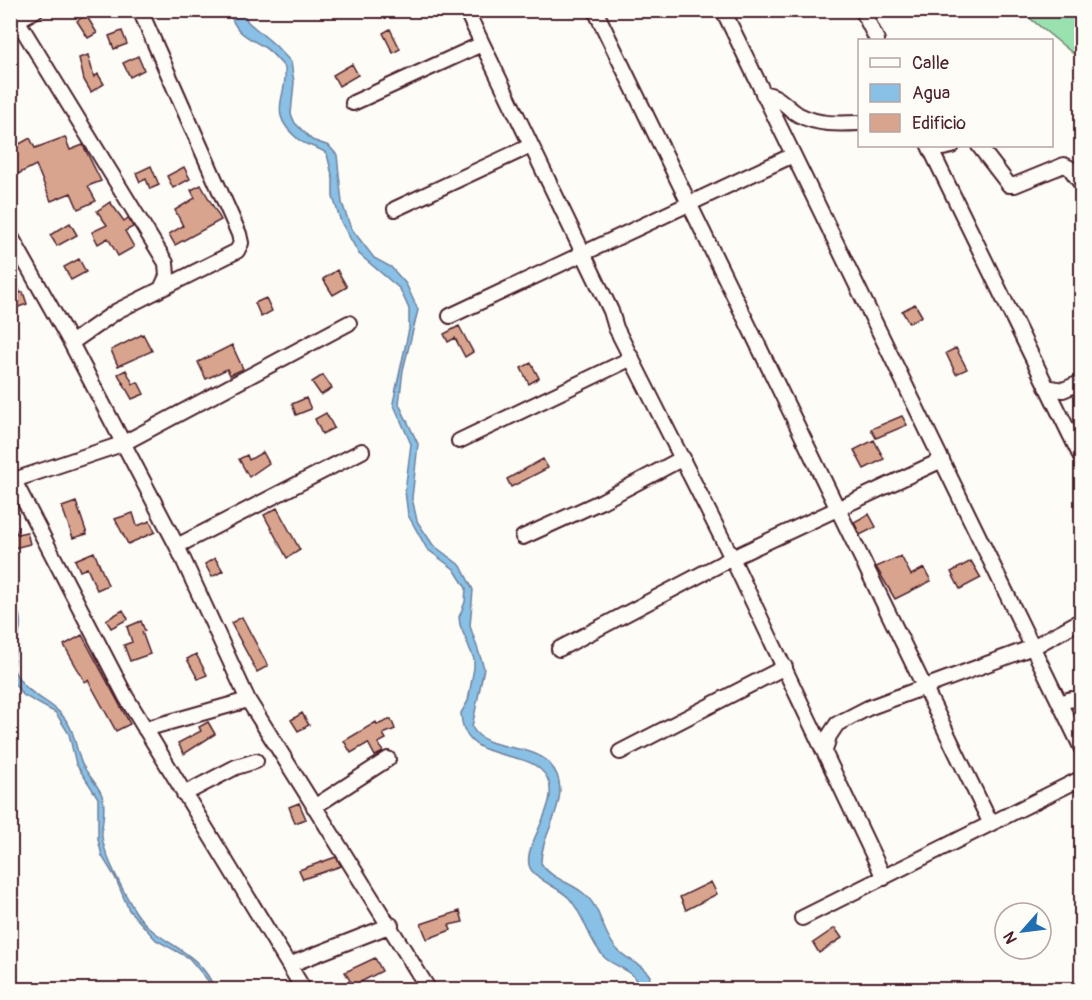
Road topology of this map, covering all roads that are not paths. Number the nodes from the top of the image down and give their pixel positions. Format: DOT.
graph roads {
  1 [pos="36,10"];
  2 [pos="140,10"];
  3 [pos="466,10"];
  4 [pos="595,10"];
  5 [pos="723,10"];
  6 [pos="862,10"];
  7 [pos="13,18"];
  8 [pos="876,39"];
  9 [pos="482,44"];
  10 [pos="763,94"];
  11 [pos="352,103"];
  12 [pos="858,123"];
  13 [pos="530,146"];
  14 [pos="929,147"];
  15 [pos="980,147"];
  16 [pos="791,156"];
  17 [pos="1082,185"];
  18 [pos="688,203"];
  19 [pos="395,209"];
  20 [pos="10,235"];
  21 [pos="582,252"];
  22 [pos="160,289"];
  23 [pos="450,316"];
  24 [pos="349,323"];
  25 [pos="71,343"];
  26 [pos="632,358"];
  27 [pos="1082,382"];
  28 [pos="1046,387"];
  29 [pos="459,441"];
  30 [pos="122,444"];
  31 [pos="362,451"];
  32 [pos="682,458"];
  33 [pos="1082,459"];
  34 [pos="942,460"];
  35 [pos="12,476"];
  36 [pos="838,508"];
  37 [pos="523,537"];
  38 [pos="177,546"];
  39 [pos="732,558"];
  40 [pos="1082,620"];
  41 [pos="1032,647"];
  42 [pos="559,649"];
  43 [pos="785,668"];
  44 [pos="924,685"];
  45 [pos="248,700"];
  46 [pos="1082,700"];
  47 [pos="1060,702"];
  48 [pos="806,711"];
  49 [pos="837,724"];
  50 [pos="145,729"];
  51 [pos="1082,749"];
  52 [pos="825,751"];
  53 [pos="620,752"];
  54 [pos="388,759"];
  55 [pos="256,761"];
  56 [pos="1082,778"];
  57 [pos="184,794"];
  58 [pos="314,807"];
  59 [pos="990,822"];
  60 [pos="884,878"];
  61 [pos="802,918"];
  62 [pos="391,925"];
  63 [pos="289,965"];
  64 [pos="304,990"];
  65 [pos="429,990"];
  1 -- 7 [label="street"];
  2 -- 22 [label="street"];
  3 -- 9 [label="street"];
  4 -- 18 [label="street"];
  5 -- 10 [label="street"];
  6 -- 8 [label="street"];
  7 -- 22 [label="street"];
  9 -- 11 [label="street"];
  9 -- 13 [label="street"];
  10 -- 12 [label="street"];
  10 -- 16 [label="street"];
  13 -- 19 [label="street"];
  13 -- 21 [label="street"];
  14 -- 28 [label="street"];
  15 -- 17 [label="street"];
  16 -- 18 [label="street"];
  16 -- 34 [label="street"];
  18 -- 21 [label="street"];
  18 -- 36 [label="street"];
  20 -- 25 [label="street"];
  21 -- 23 [label="street"];
  21 -- 26 [label="street"];
  22 -- 25 [label="street"];
  24 -- 30 [label="street"];
  25 -- 30 [label="street"];
  26 -- 29 [label="street"];
  26 -- 32 [label="street"];
  27 -- 28 [label="street"];
  28 -- 33 [label="street"];
  30 -- 35 [label="street"];
  30 -- 38 [label="street"];
  31 -- 38 [label="street"];
  32 -- 37 [label="street"];
  32 -- 39 [label="street"];
  34 -- 36 [label="street"];
  34 -- 41 [label="street"];
  35 -- 50 [label="street"];
  36 -- 39 [label="street"];
  36 -- 44 [label="street"];
  38 -- 45 [label="street"];
  39 -- 42 [label="street"];
  39 -- 43 [label="street"];
  40 -- 41 [label="street"];
  41 -- 44 [label="street"];
  41 -- 47 [label="street"];
  43 -- 48 [label="street"];
  43 -- 53 [label="street"];
  44 -- 49 [label="street"];
  44 -- 59 [label="street"];
  45 -- 50 [label="street"];
  45 -- 58 [label="street"];
  46 -- 47 [label="street"];
  47 -- 51 [label="street"];
  48 -- 49 [label="street"];
  48 -- 52 [label="street"];
  49 -- 52 [label="street"];
  50 -- 57 [label="street"];
  52 -- 60 [label="street"];
  54 -- 58 [label="street"];
  55 -- 57 [label="street"];
  56 -- 59 [label="street"];
  57 -- 63 [label="street"];
  58 -- 62 [label="street"];
  59 -- 60 [label="street"];
  60 -- 61 [label="street"];
  62 -- 63 [label="street"];
  62 -- 65 [label="street"];
  63 -- 64 [label="street"];
}
